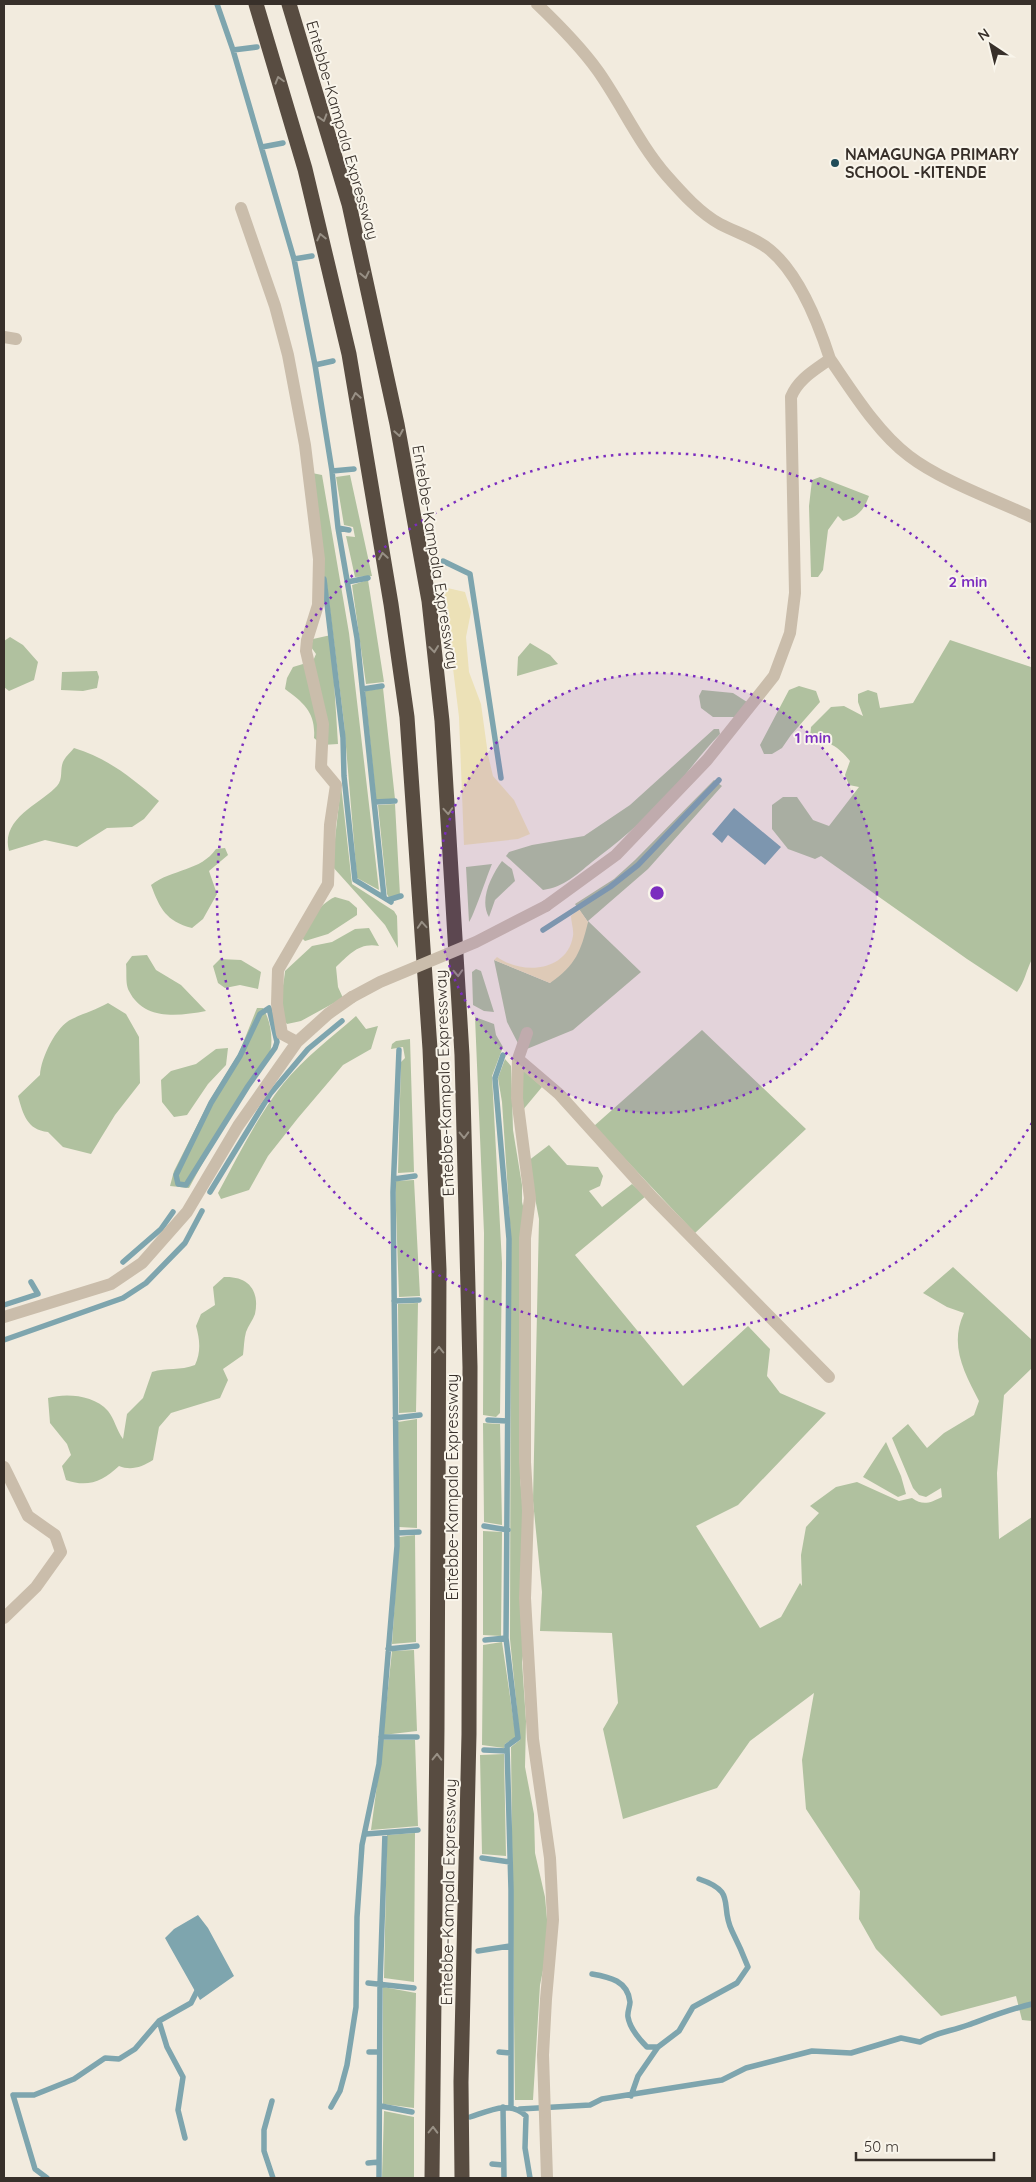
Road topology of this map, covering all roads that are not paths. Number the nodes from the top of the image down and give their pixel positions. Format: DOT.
graph roads {
  1 [pos="256,4"];
  2 [pos="289,4"];
  3 [pos="537,4"];
  4 [pos="241,208"];
  5 [pos="830,359"];
  6 [pos="1032,517"];
  7 [pos="527,1033"];
  8 [pos="297,1042"];
  9 [pos="518,1059"];
  10 [pos="4,1317"];
  11 [pos="829,1377"];
  12 [pos="4,1467"];
  13 [pos="4,1618"];
  14 [pos="432,2178"];
  15 [pos="462,2178"];
  16 [pos="547,2178"];
  14 -- 1 [label="highway, Entebbe-Kampala Expressway, one-way"];
  2 -- 15 [label="highway, Entebbe-Kampala Expressway, one-way"];
  3 -- 5 [label="street"];
  4 -- 8 [label="street"];
  5 -- 6 [label="street"];
  5 -- 8 [label="street, bridge"];
  7 -- 9 [label="street"];
  8 -- 10 [label="street"];
  9 -- 11 [label="street"];
  9 -- 16 [label="street"];
  12 -- 13 [label="street"];
}
